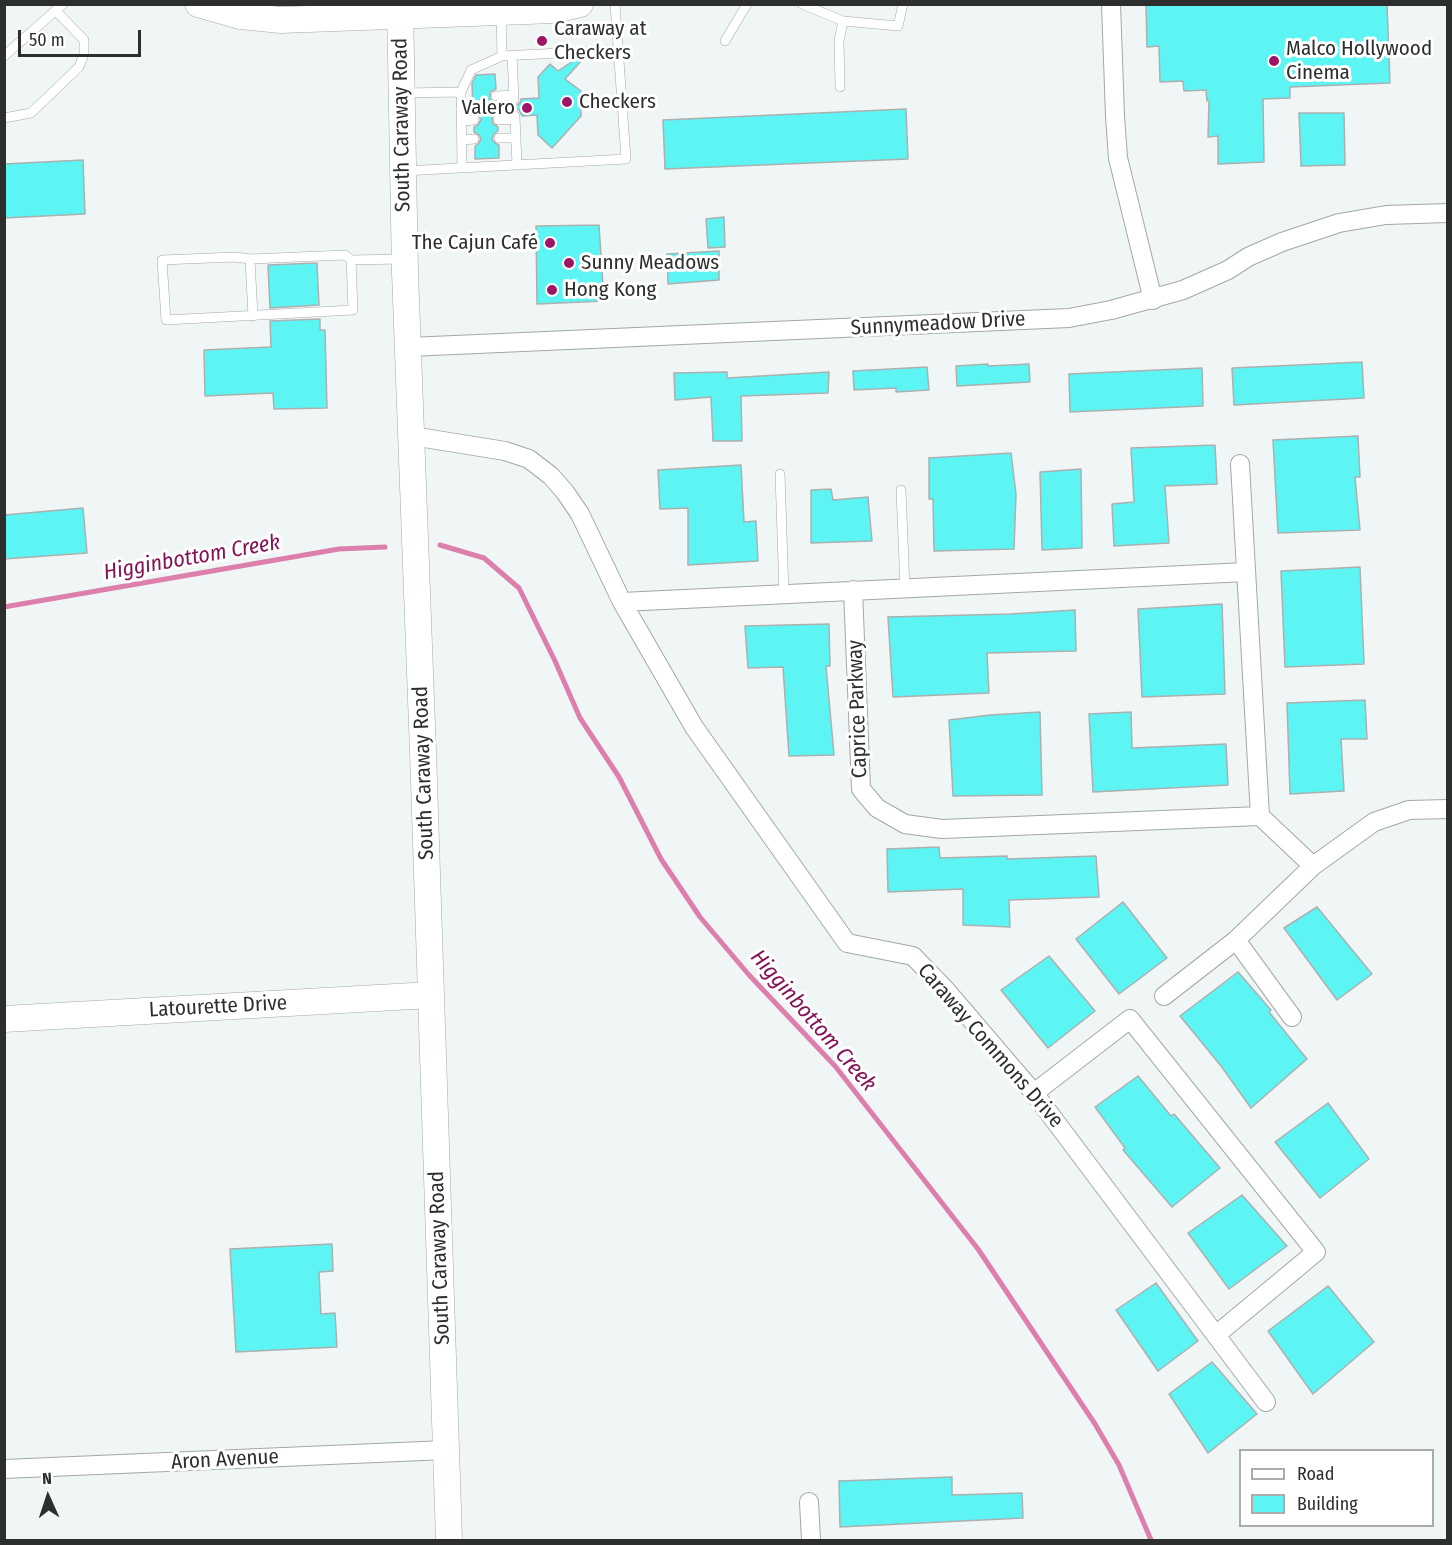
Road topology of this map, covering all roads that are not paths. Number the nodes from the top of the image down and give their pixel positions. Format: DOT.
graph roads {
  1 [pos="198,4"];
  2 [pos="580,4"];
  3 [pos="615,4"];
  4 [pos="747,4"];
  5 [pos="802,4"];
  6 [pos="903,4"];
  7 [pos="1111,4"];
  8 [pos="60,8"];
  9 [pos="400,10"];
  10 [pos="501,12"];
  11 [pos="843,21"];
  12 [pos="725,41"];
  13 [pos="618,50"];
  14 [pos="507,55"];
  15 [pos="4,56"];
  16 [pos="840,87"];
  17 [pos="401,93"];
  18 [pos="461,95"];
  19 [pos="496,96"];
  20 [pos="473,97"];
  21 [pos="4,118"];
  22 [pos="474,120"];
  23 [pos="498,120"];
  24 [pos="461,121"];
  25 [pos="499,138"];
  26 [pos="516,138"];
  27 [pos="474,139"];
  28 [pos="462,140"];
  29 [pos="517,165"];
  30 [pos="462,167"];
  31 [pos="402,171"];
  32 [pos="1448,213"];
  33 [pos="250,259"];
  34 [pos="351,260"];
  35 [pos="405,260"];
  36 [pos="1153,300"];
  37 [pos="253,316"];
  38 [pos="409,347"];
  39 [pos="412,436"];
  40 [pos="1240,464"];
  41 [pos="780,474"];
  42 [pos="901,490"];
  43 [pos="1246,572"];
  44 [pos="905,588"];
  45 [pos="853,590"];
  46 [pos="784,594"];
  47 [pos="622,602"];
  48 [pos="1448,809"];
  49 [pos="1260,816"];
  50 [pos="1312,866"];
  51 [pos="1236,940"];
  52 [pos="431,995"];
  53 [pos="1164,996"];
  54 [pos="1292,1017"];
  55 [pos="4,1019"];
  56 [pos="1034,1093"];
  57 [pos="1216,1335"];
  58 [pos="1266,1402"];
  59 [pos="446,1450"];
  60 [pos="4,1469"];
  61 [pos="809,1502"];
  62 [pos="449,1540"];
  63 [pos="811,1540"];
  1 -- 9 [label="street"];
  2 -- 10 [label="street"];
  3 -- 13 [label="lane"];
  4 -- 12 [label="lane"];
  5 -- 11 [label="lane"];
  6 -- 11 [label="lane"];
  7 -- 36 [label="street"];
  8 -- 15 [label="lane"];
  8 -- 21 [label="lane"];
  9 -- 10 [label="street"];
  9 -- 17 [label="street, South Caraway Road"];
  10 -- 14 [label="lane"];
  11 -- 16 [label="lane"];
  13 -- 14 [label="lane"];
  13 -- 29 [label="lane"];
  14 -- 18 [label="lane"];
  14 -- 19 [label="lane"];
  17 -- 18 [label="lane"];
  17 -- 31 [label="street, South Caraway Road"];
  18 -- 20 [label="lane"];
  18 -- 24 [label="lane"];
  22 -- 24 [label="lane"];
  23 -- 26 [label="lane"];
  24 -- 28 [label="lane"];
  25 -- 26 [label="lane"];
  26 -- 29 [label="lane"];
  27 -- 28 [label="lane"];
  28 -- 30 [label="lane"];
  29 -- 30 [label="lane"];
  30 -- 31 [label="lane"];
  31 -- 35 [label="street, South Caraway Road"];
  32 -- 36 [label="street, Sunnymeadow Drive"];
  33 -- 34 [label="lane"];
  33 -- 37 [label="lane"];
  33 -- 37 [label="lane"];
  34 -- 35 [label="lane"];
  34 -- 37 [label="lane"];
  35 -- 38 [label="street, South Caraway Road"];
  36 -- 38 [label="street, Sunnymeadow Drive"];
  38 -- 39 [label="street, South Caraway Road"];
  39 -- 47 [label="street"];
  39 -- 52 [label="street, South Caraway Road"];
  40 -- 43 [label="street"];
  41 -- 46 [label="lane"];
  42 -- 44 [label="lane"];
  43 -- 44 [label="street"];
  43 -- 49 [label="street"];
  44 -- 45 [label="street"];
  45 -- 46 [label="street"];
  45 -- 49 [label="street, Caprice Parkway"];
  46 -- 47 [label="street"];
  47 -- 56 [label="street, Caraway Commons Drive"];
  48 -- 50 [label="street"];
  49 -- 50 [label="street"];
  50 -- 51 [label="street"];
  51 -- 53 [label="street"];
  51 -- 54 [label="street"];
  52 -- 55 [label="street, Latourette Drive"];
  52 -- 59 [label="street, South Caraway Road"];
  56 -- 57 [label="street, Caraway Commons Drive"];
  56 -- 57 [label="street"];
  57 -- 58 [label="street, Caraway Commons Drive"];
  59 -- 60 [label="street, Aron Avenue"];
  59 -- 62 [label="street, South Caraway Road"];
  61 -- 63 [label="street"];
}
